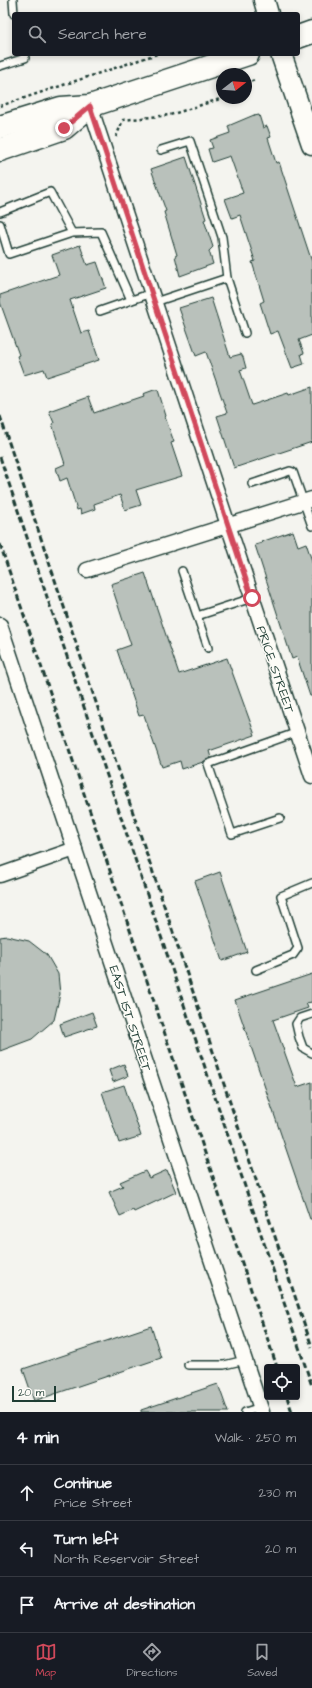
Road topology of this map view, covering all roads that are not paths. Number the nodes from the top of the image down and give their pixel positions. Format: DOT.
graph roads {
  1 [pos="13,0"];
  2 [pos="264,0"];
  3 [pos="14,12"];
  4 [pos="267,12"];
  5 [pos="312,32"];
  6 [pos="300,36"];
  7 [pos="24,56"];
  8 [pos="242,56"];
  9 [pos="282,56"];
  10 [pos="0,66"];
  11 [pos="90,106"];
  12 [pos="0,127"];
  13 [pos="312,144"];
  14 [pos="0,150"];
  15 [pos="161,150"];
  16 [pos="0,212"];
  17 [pos="0,224"];
  18 [pos="72,233"];
  19 [pos="227,278"];
  20 [pos="153,298"];
  21 [pos="131,300"];
  22 [pos="100,311"];
  23 [pos="245,333"];
  24 [pos="252,484"];
  25 [pos="308,500"];
  26 [pos="228,525"];
  27 [pos="312,526"];
  28 [pos="87,570"];
  29 [pos="182,571"];
  30 [pos="252,598"];
  31 [pos="197,616"];
  32 [pos="1,631"];
  33 [pos="208,648"];
  34 [pos="298,732"];
  35 [pos="312,776"];
  36 [pos="280,818"];
  37 [pos="75,849"];
  38 [pos="0,875"];
  39 [pos="312,883"];
  40 [pos="256,970"];
  41 [pos="312,1014"];
  42 [pos="312,1052"];
  43 [pos="245,1360"];
  44 [pos="188,1365"];
  45 [pos="262,1409"];
  46 [pos="245,1412"];
  1 -- 3 [label="lane"];
  2 -- 4 [label="street"];
  5 -- 6 [label="main road"];
  7 -- 10 [label="lane"];
  8 -- 11 [label="main road"];
  9 -- 13 [label="street"];
  11 -- 12 [label="main road"];
  11 -- 14 [label="main road"];
  11 -- 20 [label="street, PRICE STREET"];
  15 -- 19 [label="lane"];
  16 -- 18 [label="lane"];
  17 -- 18 [label="lane"];
  18 -- 21 [label="lane"];
  19 -- 20 [label="lane"];
  19 -- 23 [label="lane"];
  20 -- 21 [label="lane"];
  20 -- 26 [label="street, PRICE STREET"];
  21 -- 22 [label="lane"];
  24 -- 25 [label="lane"];
  25 -- 26 [label="street"];
  25 -- 27 [label="lane"];
  26 -- 28 [label="street"];
  26 -- 30 [label="street, PRICE STREET"];
  29 -- 31 [label="lane"];
  30 -- 31 [label="lane"];
  30 -- 34 [label="street, PRICE STREET"];
  31 -- 33 [label="lane"];
  32 -- 37 [label="street, EAST 1ST STREET"];
  34 -- 35 [label="street, PRICE STREET"];
  34 -- 36 [label="lane"];
  37 -- 38 [label="street"];
  37 -- 43 [label="street, EAST 1ST STREET"];
  39 -- 40 [label="lane"];
  41 -- 42 [label="lane"];
  43 -- 44 [label="lane"];
  43 -- 45 [label="street, EAST 1ST STREET"];
  45 -- 46 [label="lane"];
}
